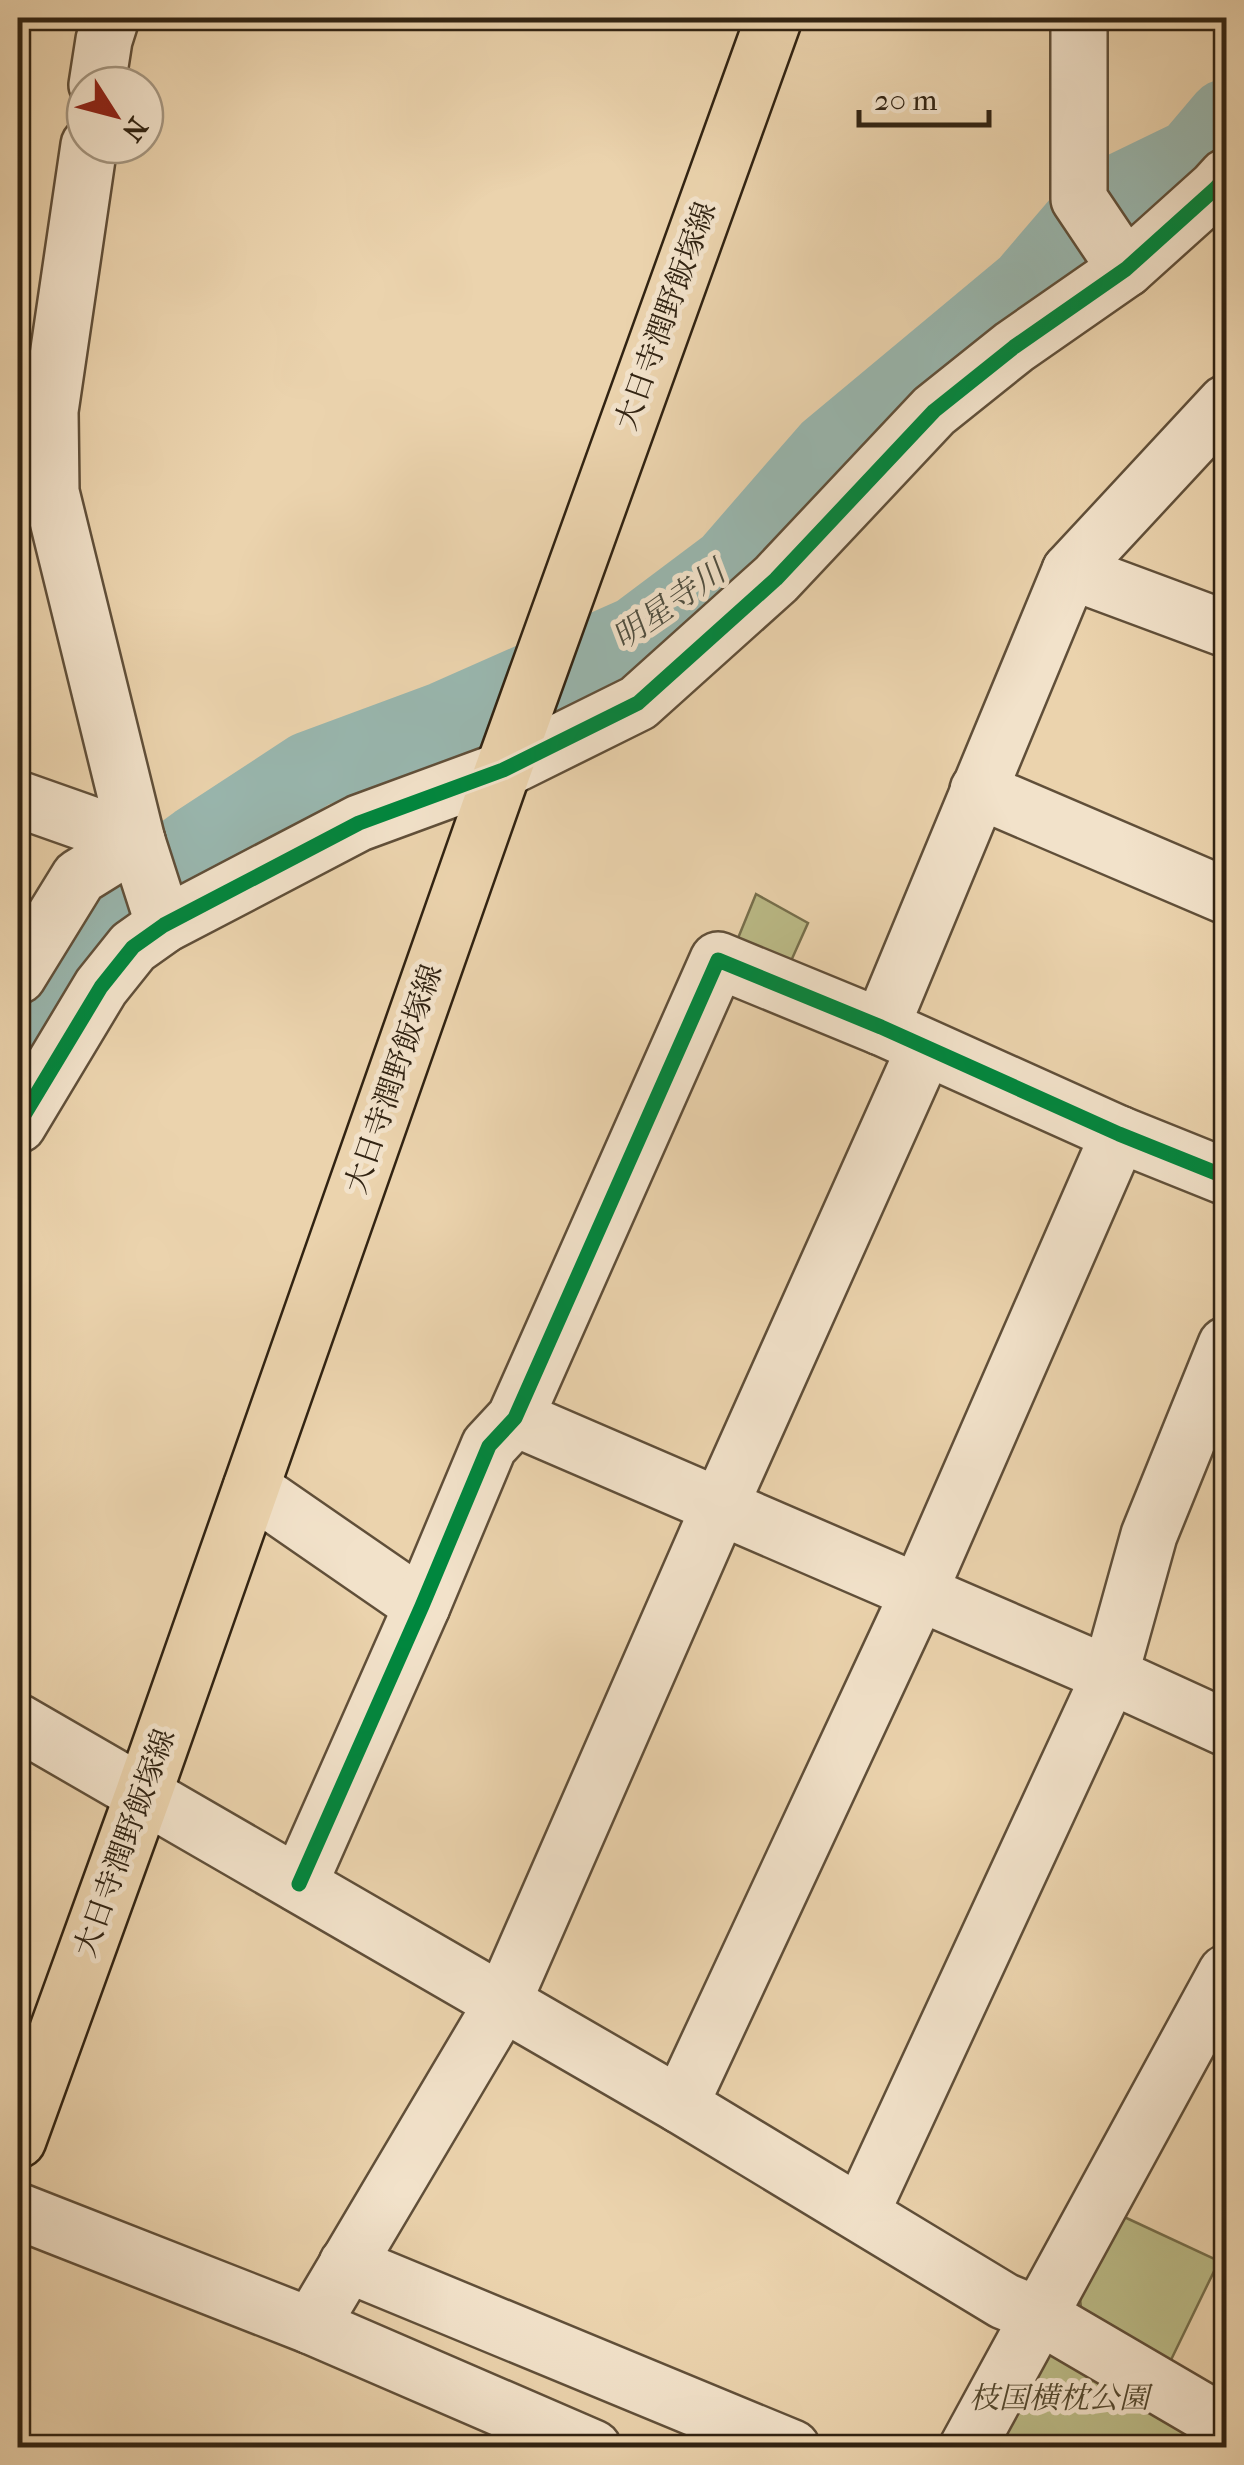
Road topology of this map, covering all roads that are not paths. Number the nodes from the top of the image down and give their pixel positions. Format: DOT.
graph roads {
  1 [pos="774,18"];
  2 [pos="1079,18"];
  3 [pos="86,165"];
  4 [pos="1226,176"];
  5 [pos="1126,270"];
  6 [pos="1226,404"];
  7 [pos="1070,571"];
  8 [pos="1226,629"];
  9 [pos="503,770"];
  10 [pos="978,790"];
  11 [pos="18,799"];
  12 [pos="137,841"];
  13 [pos="1226,896"];
  14 [pos="164,925"];
  15 [pos="18,976"];
  16 [pos="903,1037"];
  17 [pos="18,1125"];
  18 [pos="1118,1134"];
  19 [pos="1226,1178"];
  20 [pos="1226,1345"];
  21 [pos="515,1418"];
  22 [pos="250,1488"];
  23 [pos="719,1508"];
  24 [pos="919,1592"];
  25 [pos="422,1606"];
  26 [pos="1110,1675"];
  27 [pos="18,1722"];
  28 [pos="1226,1728"];
  29 [pos="143,1795"];
  30 [pos="299,1884"];
  31 [pos="1226,1973"];
  32 [pos="502,2004"];
  33 [pos="680,2104"];
  34 [pos="18,2140"];
  35 [pos="18,2210"];
  36 [pos="861,2213"];
  37 [pos="347,2264"];
  38 [pos="1038,2315"];
  39 [pos="311,2326"];
  40 [pos="1226,2424"];
  41 [pos="593,2448"];
  42 [pos="792,2448"];
  43 [pos="967,2448"];
  1 -- 9 [label="main road, 大日寺潤野飯塚線"];
  2 -- 5 [label="street"];
  3 -- 12 [label="street"];
  4 -- 5 [label="street"];
  5 -- 9 [label="street"];
  6 -- 7 [label="street"];
  7 -- 8 [label="street"];
  7 -- 10 [label="street"];
  9 -- 14 [label="street"];
  9 -- 22 [label="main road, 大日寺潤野飯塚線"];
  10 -- 13 [label="street"];
  10 -- 16 [label="street"];
  11 -- 12 [label="street"];
  12 -- 14 [label="street"];
  12 -- 15 [label="street"];
  14 -- 17 [label="street"];
  16 -- 18 [label="street"];
  16 -- 21 [label="street"];
  16 -- 23 [label="street"];
  18 -- 19 [label="street"];
  18 -- 24 [label="street"];
  20 -- 26 [label="street"];
  21 -- 23 [label="street"];
  21 -- 25 [label="street"];
  22 -- 25 [label="street"];
  22 -- 29 [label="main road, 大日寺潤野飯塚線"];
  23 -- 24 [label="street"];
  23 -- 32 [label="street"];
  24 -- 26 [label="street"];
  24 -- 33 [label="street"];
  25 -- 30 [label="street"];
  26 -- 28 [label="street"];
  26 -- 36 [label="street"];
  27 -- 29 [label="street"];
  29 -- 30 [label="street"];
  29 -- 34 [label="main road, 大日寺潤野飯塚線"];
  30 -- 32 [label="street"];
  31 -- 38 [label="street"];
  32 -- 33 [label="street"];
  32 -- 37 [label="street"];
  33 -- 36 [label="street"];
  35 -- 39 [label="street"];
  36 -- 38 [label="street"];
  37 -- 39 [label="street"];
  37 -- 42 [label="street"];
  38 -- 40 [label="street"];
  38 -- 43 [label="street"];
  39 -- 41 [label="street"];
}
